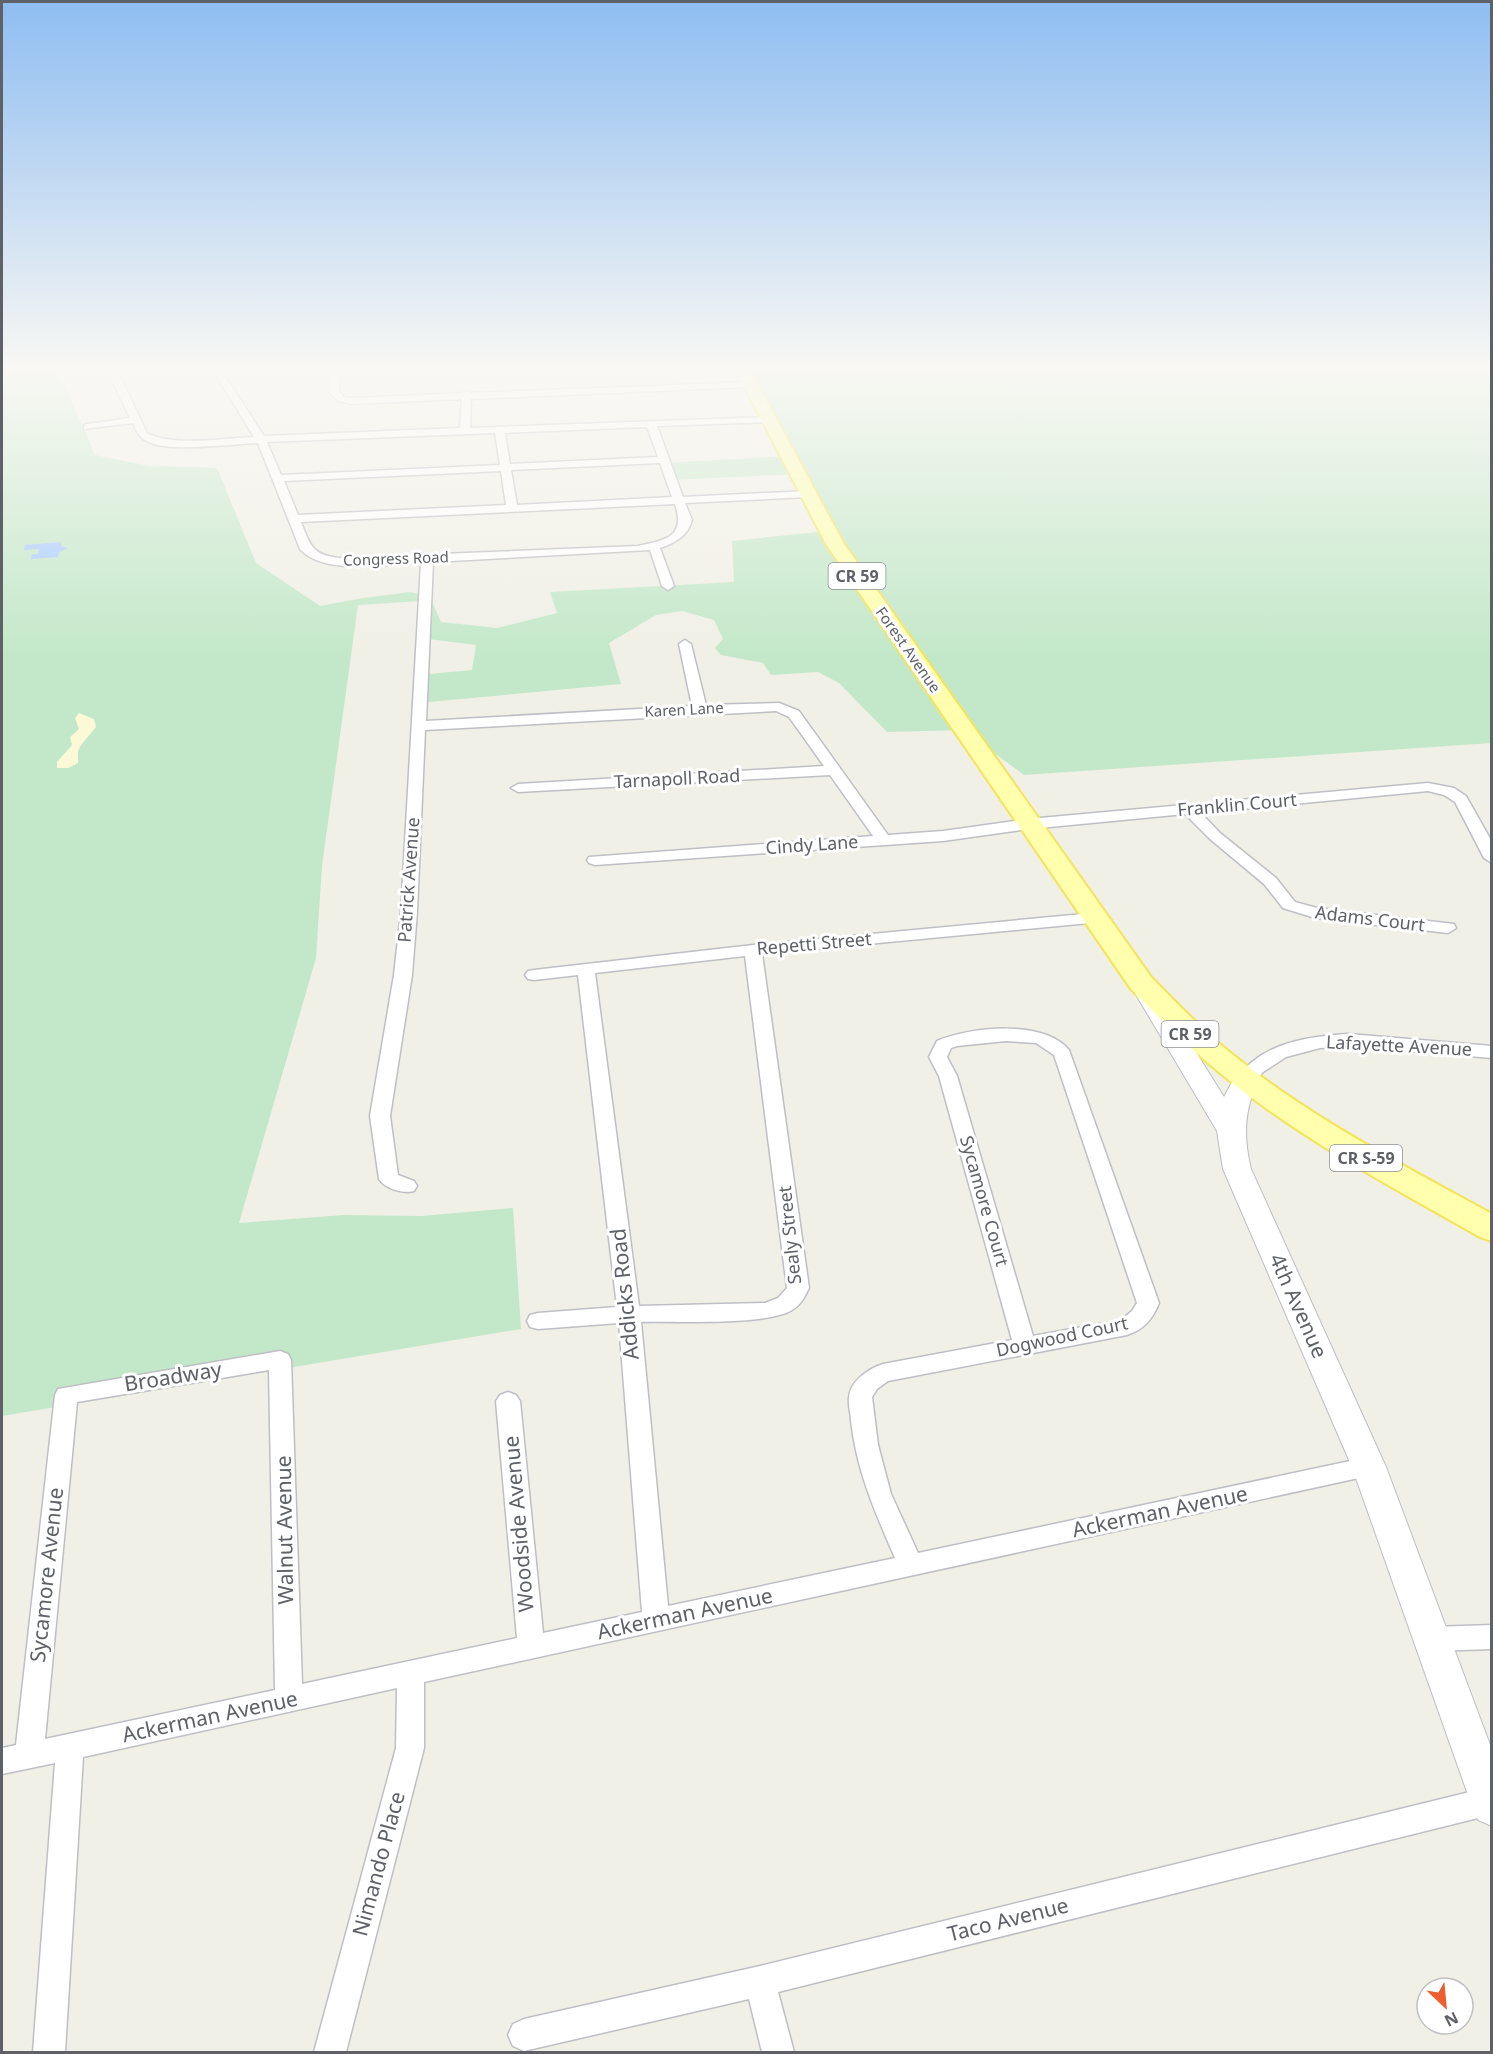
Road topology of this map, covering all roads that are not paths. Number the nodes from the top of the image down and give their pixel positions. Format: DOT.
graph roads {
  1 [pos="272,466"];
  2 [pos="548,466"];
  3 [pos="666,466"];
  4 [pos="793,466"];
  5 [pos="506,468"];
  6 [pos="277,478"];
  7 [pos="808,494"];
  8 [pos="679,501"];
  9 [pos="512,508"];
  10 [pos="294,519"];
  11 [pos="654,546"];
  12 [pos="427,559"];
  13 [pos="668,585"];
  14 [pos="685,644"];
  15 [pos="700,710"];
  16 [pos="417,726"];
  17 [pos="836,770"];
  18 [pos="518,788"];
  19 [pos="1189,810"];
  20 [pos="1029,824"];
  21 [pos="884,840"];
  22 [pos="1491,858"];
  23 [pos="595,860"];
  24 [pos="1094,918"];
  25 [pos="1448,928"];
  26 [pos="753,950"];
  27 [pos="586,969"];
  28 [pos="534,975"];
  29 [pos="1140,983"];
  30 [pos="1491,1052"];
  31 [pos="938,1058"];
  32 [pos="1246,1079"];
  33 [pos="1230,1129"];
  34 [pos="406,1186"];
  35 [pos="1491,1229"];
  36 [pos="628,1314"];
  37 [pos="538,1321"];
  38 [pos="1025,1346"];
  39 [pos="280,1360"];
  40 [pos="66,1395"];
  41 [pos="508,1401"];
  42 [pos="1369,1467"];
  43 [pos="912,1566"];
  44 [pos="656,1620"];
  45 [pos="1491,1637"];
  46 [pos="1432,1639"];
  47 [pos="531,1647"];
  48 [pos="411,1673"];
  49 [pos="289,1699"];
  50 [pos="70,1747"];
  51 [pos="28,1756"];
  52 [pos="2,1761"];
  53 [pos="1491,1803"];
  54 [pos="760,1982"];
  55 [pos="524,2035"];
  56 [pos="49,2052"];
  57 [pos="330,2052"];
  58 [pos="778,2052"];
  1 -- 6 [label="street, Congress Road"];
  2 -- 5 [label="street"];
  3 -- 8 [label="street"];
  4 -- 7 [label="main road, Forest Avenue / CR 59"];
  5 -- 6 [label="street"];
  5 -- 9 [label="street"];
  6 -- 10 [label="street, Congress Road"];
  7 -- 8 [label="street"];
  7 -- 20 [label="main road, Forest Avenue / CR 59"];
  8 -- 9 [label="street"];
  8 -- 11 [label="street"];
  9 -- 10 [label="street"];
  10 -- 12 [label="street, Congress Road"];
  11 -- 12 [label="street, Congress Road"];
  11 -- 13 [label="street"];
  12 -- 16 [label="street, Patrick Avenue"];
  14 -- 15 [label="street"];
  15 -- 16 [label="street, Karen Lane"];
  15 -- 17 [label="street, Karen Lane"];
  16 -- 34 [label="street, Patrick Avenue"];
  17 -- 18 [label="street, Tarnapoll Road"];
  17 -- 21 [label="street, Karen Lane"];
  19 -- 20 [label="street, Franklin Court"];
  19 -- 22 [label="street, Franklin Court"];
  19 -- 25 [label="street, Adams Court"];
  20 -- 21 [label="street, Cindy Lane"];
  20 -- 24 [label="main road, CR 59"];
  21 -- 23 [label="street, Cindy Lane"];
  24 -- 26 [label="street, Repetti Street"];
  24 -- 29 [label="main road, CR 59"];
  26 -- 27 [label="street, Repetti Street"];
  26 -- 36 [label="street, Sealy Street"];
  27 -- 28 [label="street, Repetti Street"];
  27 -- 36 [label="street, Addicks Road"];
  29 -- 32 [label="main road, CR 59"];
  29 -- 33 [label="main road"];
  30 -- 32 [label="street, Lafayette Avenue"];
  31 -- 38 [label="street, Sycamore Court"];
  31 -- 38 [label="street, Dogwood Court"];
  32 -- 33 [label="main road, 4th Avenue"];
  32 -- 35 [label="main road, CR S-59"];
  33 -- 42 [label="main road, 4th Avenue"];
  36 -- 37 [label="street, Sealy Street"];
  36 -- 44 [label="street, Addicks Road"];
  38 -- 43 [label="street, Dogwood Court"];
  39 -- 40 [label="street, Broadway"];
  39 -- 49 [label="street, Walnut Avenue"];
  40 -- 51 [label="street, Sycamore Avenue"];
  41 -- 47 [label="street, Woodside Avenue"];
  42 -- 43 [label="street, Ackerman Avenue"];
  42 -- 46 [label="main road, 4th Avenue"];
  43 -- 44 [label="street, Ackerman Avenue"];
  44 -- 47 [label="street, Ackerman Avenue"];
  45 -- 46 [label="street"];
  46 -- 53 [label="main road, 4th Avenue"];
  47 -- 48 [label="street, Ackerman Avenue"];
  48 -- 49 [label="street, Ackerman Avenue"];
  48 -- 57 [label="street, Nimando Place"];
  49 -- 50 [label="street, Ackerman Avenue"];
  50 -- 51 [label="street, Ackerman Avenue"];
  50 -- 56 [label="street"];
  51 -- 52 [label="street, Ackerman Avenue"];
  53 -- 54 [label="street, Taco Avenue"];
  54 -- 55 [label="street, Taco Avenue"];
  54 -- 58 [label="street"];
}
